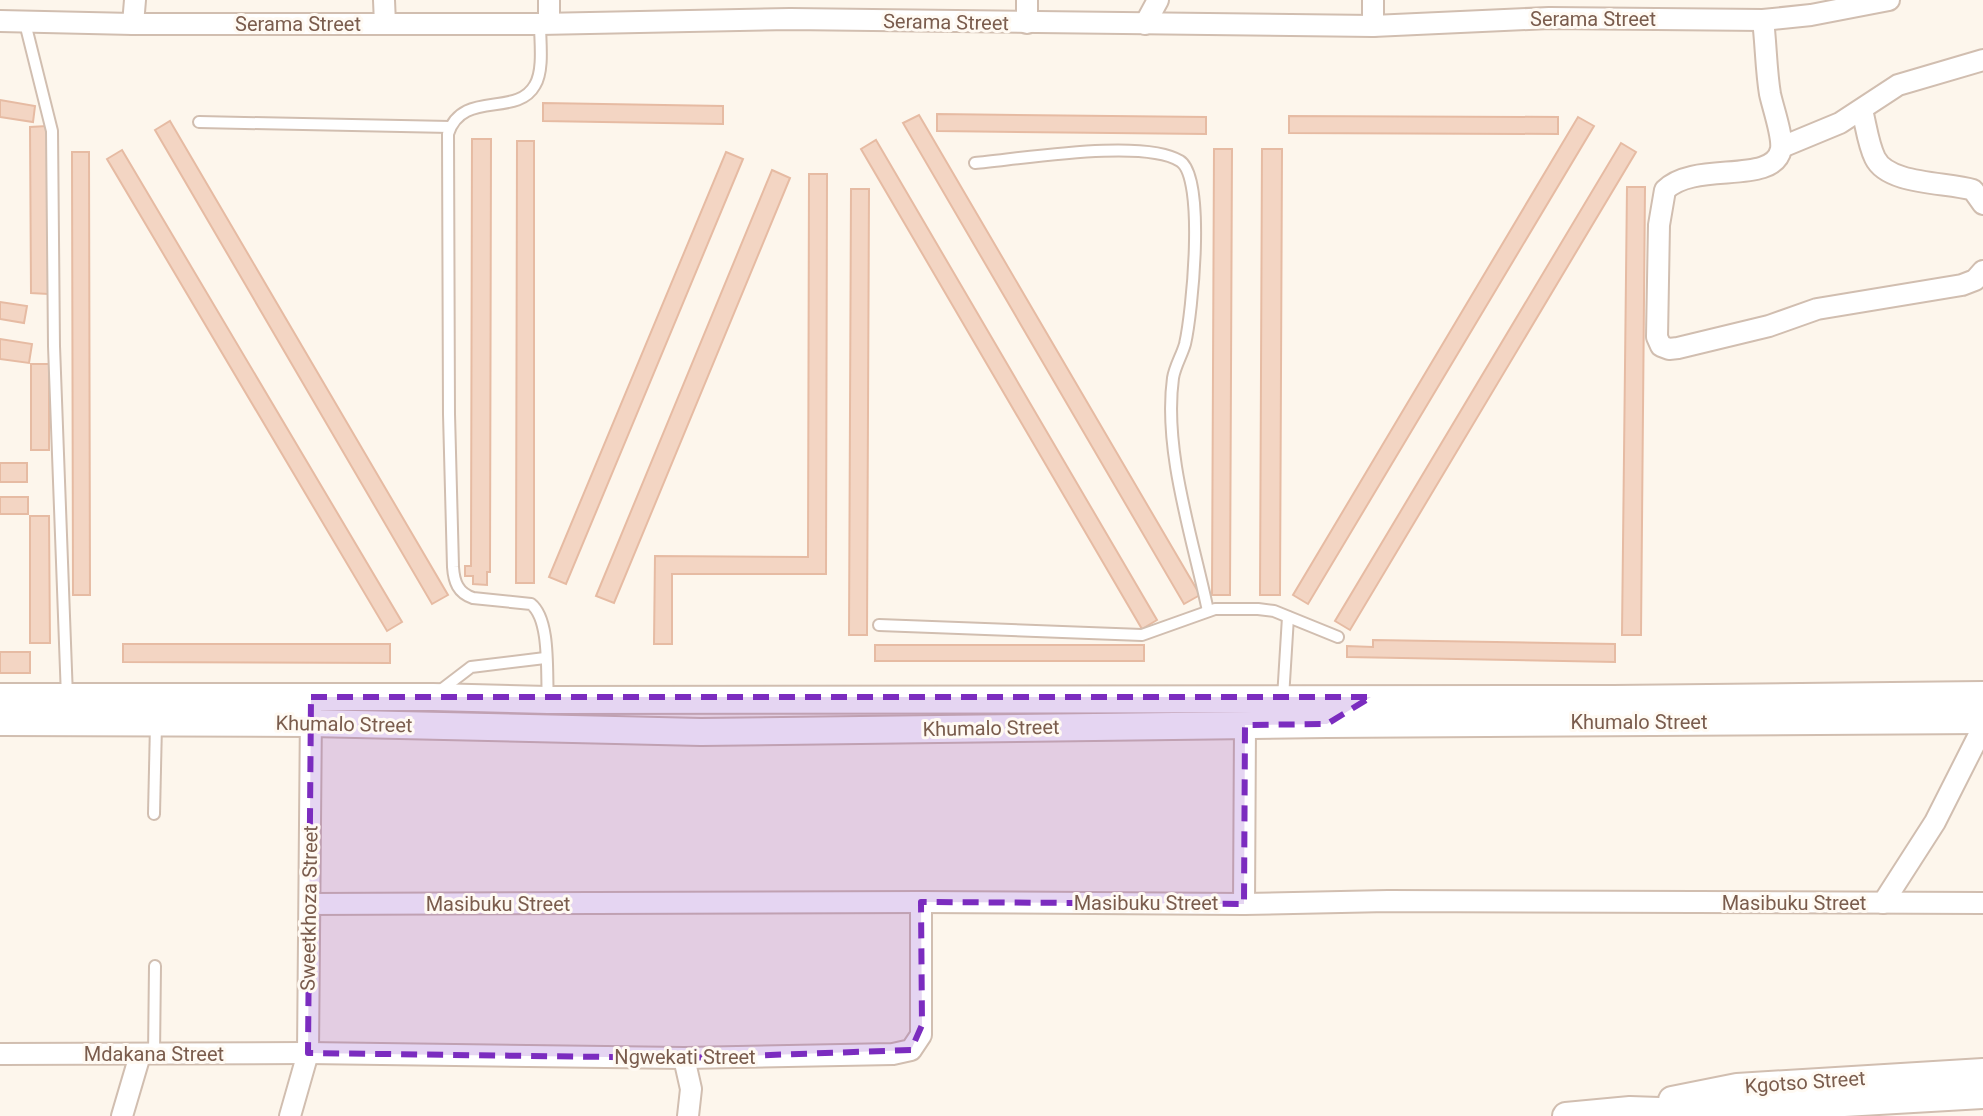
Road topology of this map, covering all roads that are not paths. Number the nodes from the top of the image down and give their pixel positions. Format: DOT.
graph roads {
  1 [pos="135,0"];
  2 [pos="384,0"];
  3 [pos="549,0"];
  4 [pos="1027,0"];
  5 [pos="1158,0"];
  6 [pos="1373,0"];
  7 [pos="1885,0"];
  8 [pos="1548,9"];
  9 [pos="790,10"];
  10 [pos="1726,10"];
  11 [pos="1763,20"];
  12 [pos="0,21"];
  13 [pos="25,23"];
  14 [pos="1027,23"];
  15 [pos="133,24"];
  16 [pos="385,24"];
  17 [pos="545,24"];
  18 [pos="1145,24"];
  19 [pos="1373,26"];
  20 [pos="1983,60"];
  21 [pos="1862,110"];
  22 [pos="199,122"];
  23 [pos="450,127"];
  24 [pos="1782,147"];
  25 [pos="975,163"];
  26 [pos="1983,204"];
  27 [pos="1983,271"];
  28 [pos="1208,611"];
  29 [pos="1288,617"];
  30 [pos="879,625"];
  31 [pos="1338,637"];
  32 [pos="545,658"];
  33 [pos="1983,695"];
  34 [pos="0,697"];
  35 [pos="67,697"];
  36 [pos="311,697"];
  37 [pos="433,697"];
  38 [pos="1371,697"];
  39 [pos="1283,698"];
  40 [pos="548,700"];
  41 [pos="0,722"];
  42 [pos="156,723"];
  43 [pos="311,723"];
  44 [pos="1327,724"];
  45 [pos="1245,725"];
  46 [pos="1981,735"];
  47 [pos="154,814"];
  48 [pos="921,902"];
  49 [pos="1883,903"];
  50 [pos="1983,903"];
  51 [pos="310,904"];
  52 [pos="1244,904"];
  53 [pos="155,966"];
  54 [pos="308,1053"];
  55 [pos="0,1054"];
  56 [pos="147,1055"];
  57 [pos="684,1058"];
  58 [pos="1983,1072"];
  59 [pos="1983,1095"];
  60 [pos="1862,1099"];
  61 [pos="122,1116"];
  62 [pos="290,1116"];
  63 [pos="688,1116"];
  64 [pos="1566,1116"];
  1 -- 15 [label="street"];
  2 -- 16 [label="street"];
  3 -- 17 [label="street"];
  4 -- 14 [label="street"];
  5 -- 18 [label="street"];
  6 -- 19 [label="street"];
  7 -- 11 [label="street, Serama Street"];
  8 -- 10 [label="street, Serama Street"];
  8 -- 19 [label="street, Serama Street"];
  9 -- 14 [label="street, Serama Street"];
  9 -- 17 [label="street, Serama Street"];
  10 -- 11 [label="street, Serama Street"];
  11 -- 24 [label="street"];
  12 -- 13 [label="street, Serama Street"];
  13 -- 15 [label="street, Serama Street"];
  13 -- 35 [label="lane"];
  14 -- 18 [label="street, Serama Street"];
  15 -- 16 [label="street, Serama Street"];
  16 -- 17 [label="street, Serama Street"];
  17 -- 23 [label="lane"];
  18 -- 19 [label="street, Serama Street"];
  20 -- 21 [label="street"];
  21 -- 24 [label="street"];
  21 -- 26 [label="street"];
  22 -- 23 [label="lane"];
  23 -- 32 [label="lane"];
  24 -- 27 [label="street"];
  25 -- 28 [label="lane"];
  28 -- 29 [label="lane"];
  28 -- 30 [label="lane"];
  29 -- 31 [label="lane"];
  29 -- 39 [label="lane"];
  32 -- 37 [label="lane"];
  32 -- 40 [label="lane"];
  33 -- 38 [label="street, Khumalo Street"];
  34 -- 35 [label="street, Khumalo Street"];
  35 -- 36 [label="street, Khumalo Street"];
  36 -- 37 [label="street, Khumalo Street"];
  36 -- 43 [label="street, Sweetkhoza Street"];
  37 -- 40 [label="street, Khumalo Street"];
  38 -- 39 [label="street, Khumalo Street"];
  38 -- 44 [label="street"];
  39 -- 40 [label="street, Khumalo Street"];
  41 -- 42 [label="street, Khumalo Street"];
  42 -- 43 [label="street, Khumalo Street"];
  42 -- 47 [label="lane"];
  43 -- 45 [label="street, Khumalo Street"];
  43 -- 51 [label="street, Sweetkhoza Street"];
  44 -- 45 [label="street, Khumalo Street"];
  44 -- 46 [label="street, Khumalo Street"];
  45 -- 52 [label="street"];
  46 -- 49 [label="street"];
  48 -- 51 [label="street, Masibuku Street"];
  48 -- 52 [label="street, Masibuku Street"];
  48 -- 57 [label="street, Ngwekati Street"];
  49 -- 50 [label="street, Masibuku Street"];
  49 -- 52 [label="street, Masibuku Street"];
  51 -- 54 [label="street, Sweetkhoza Street"];
  53 -- 56 [label="lane"];
  54 -- 56 [label="street, Mdakana Street"];
  54 -- 57 [label="street, Ngwekati Street"];
  54 -- 62 [label="street, Sweetkhoza Street"];
  55 -- 56 [label="street, Mdakana Street"];
  56 -- 61 [label="street"];
  57 -- 63 [label="street"];
  58 -- 60 [label="street, Kgotso Street"];
  59 -- 60 [label="street, Kgotso Street"];
  60 -- 64 [label="street, Kgotso Street"];
}
